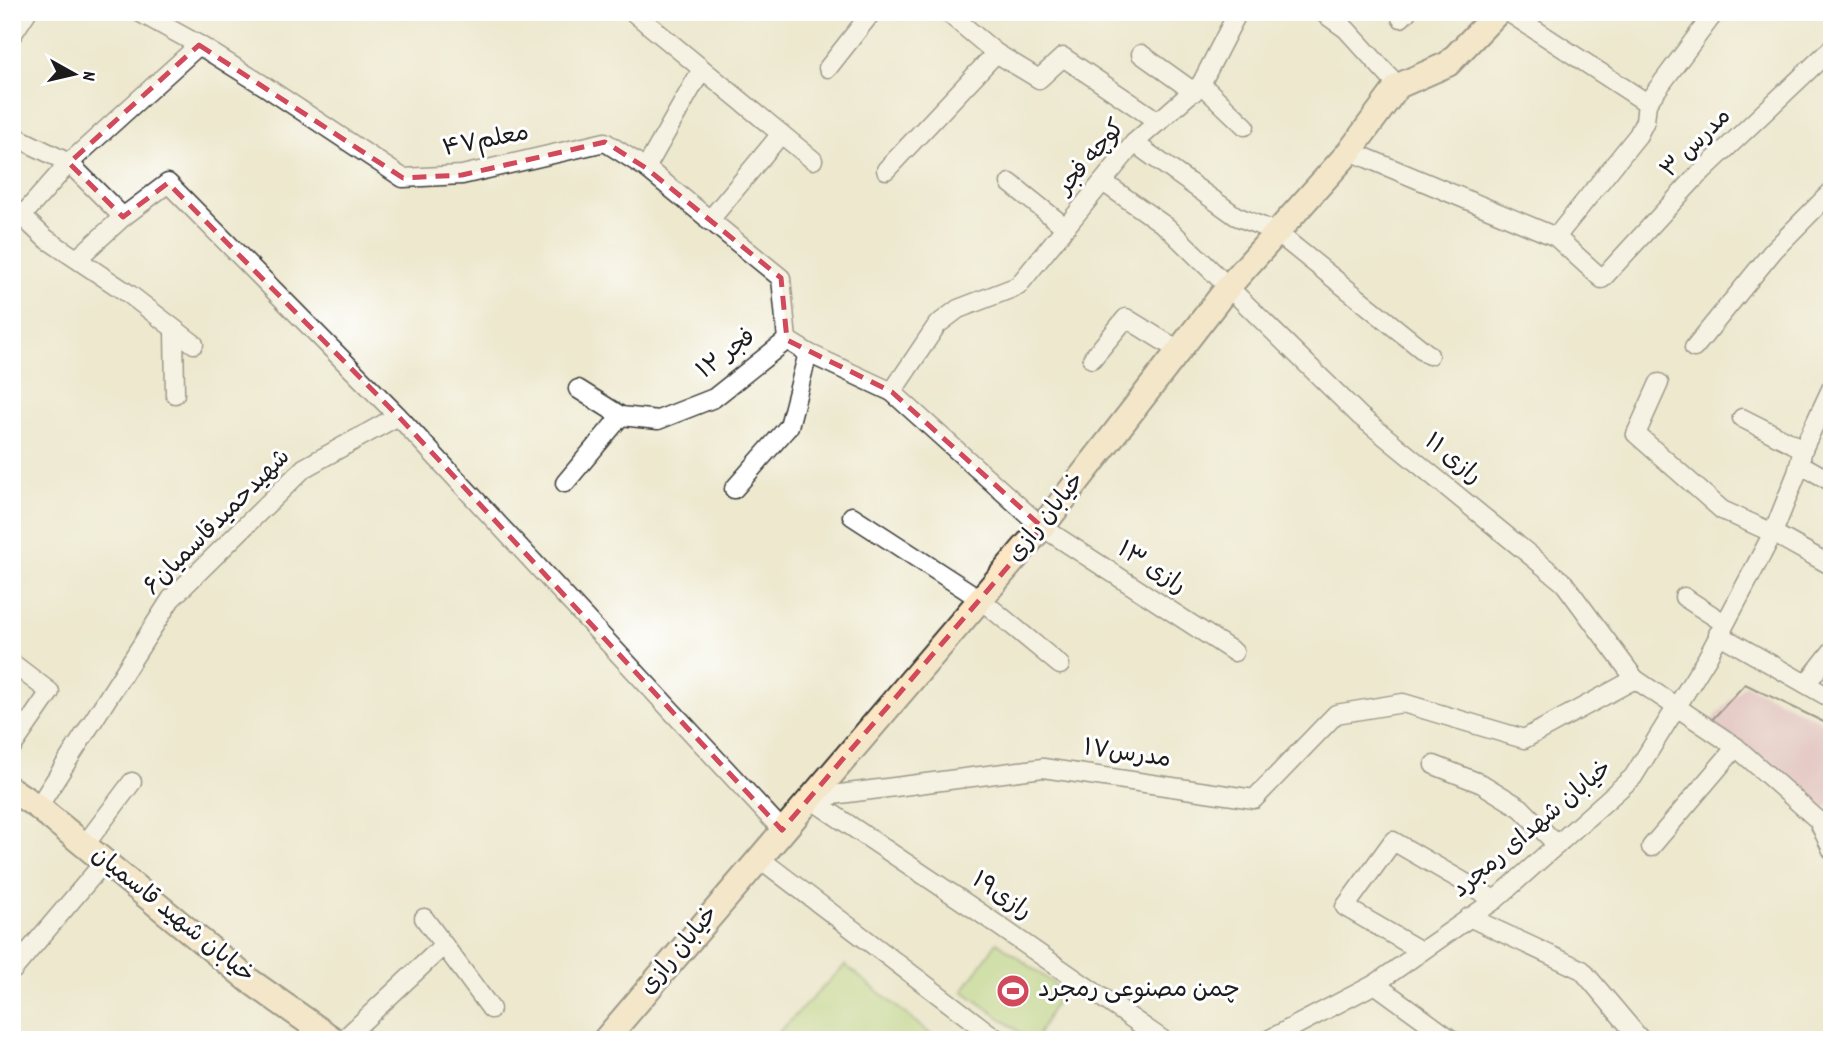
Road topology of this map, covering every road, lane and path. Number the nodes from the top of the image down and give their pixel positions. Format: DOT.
graph roads {
  1 [pos="139,12"];
  2 [pos="872,12"];
  3 [pos="947,12"];
  4 [pos="1238,12"];
  5 [pos="1322,12"];
  6 [pos="1498,12"];
  7 [pos="1508,12"];
  8 [pos="1714,12"];
  9 [pos="27,13"];
  10 [pos="639,14"];
  11 [pos="12,35"];
  12 [pos="199,45"];
  13 [pos="1832,48"];
  14 [pos="996,53"];
  15 [pos="1142,54"];
  16 [pos="828,68"];
  17 [pos="702,69"];
  18 [pos="1398,86"];
  19 [pos="1198,88"];
  20 [pos="1647,103"];
  21 [pos="1159,122"];
  22 [pos="1245,126"];
  23 [pos="780,134"];
  24 [pos="12,135"];
  25 [pos="1134,143"];
  26 [pos="1350,151"];
  27 [pos="813,160"];
  28 [pos="69,163"];
  29 [pos="646,168"];
  30 [pos="886,170"];
  31 [pos="1103,182"];
  32 [pos="1010,183"];
  33 [pos="1832,191"];
  34 [pos="17,211"];
  35 [pos="123,217"];
  36 [pos="709,221"];
  37 [pos="1065,227"];
  38 [pos="1276,232"];
  39 [pos="1556,236"];
  40 [pos="77,259"];
  41 [pos="1229,286"];
  42 [pos="174,329"];
  43 [pos="788,340"];
  44 [pos="194,344"];
  45 [pos="1695,348"];
  46 [pos="1178,350"];
  47 [pos="808,353"];
  48 [pos="1429,355"];
  49 [pos="1092,359"];
  50 [pos="1659,383"];
  51 [pos="1832,387"];
  52 [pos="578,389"];
  53 [pos="892,392"];
  54 [pos="175,394"];
  55 [pos="398,416"];
  56 [pos="621,416"];
  57 [pos="1742,418"];
  58 [pos="1801,456"];
  59 [pos="1832,482"];
  60 [pos="565,483"];
  61 [pos="734,489"];
  62 [pos="852,516"];
  63 [pos="1042,527"];
  64 [pos="1773,533"];
  65 [pos="1832,566"];
  66 [pos="1684,597"];
  67 [pos="980,598"];
  68 [pos="1721,628"];
  69 [pos="1234,652"];
  70 [pos="1832,652"];
  71 [pos="12,663"];
  72 [pos="1060,665"];
  73 [pos="1635,679"];
  74 [pos="1805,684"];
  75 [pos="1832,699"];
  76 [pos="1678,708"];
  77 [pos="12,747"];
  78 [pos="1736,747"];
  79 [pos="1434,765"];
  80 [pos="132,782"];
  81 [pos="12,790"];
  82 [pos="809,798"];
  83 [pos="38,807"];
  84 [pos="782,830"];
  85 [pos="1557,845"];
  86 [pos="85,846"];
  87 [pos="1651,847"];
  88 [pos="1832,850"];
  89 [pos="759,858"];
  90 [pos="104,861"];
  91 [pos="1494,900"];
  92 [pos="424,918"];
  93 [pos="1469,918"];
  94 [pos="444,945"];
  95 [pos="1421,951"];
  96 [pos="12,971"];
  97 [pos="1375,984"];
  98 [pos="491,1009"];
  99 [pos="334,1040"];
  100 [pos="343,1040"];
  101 [pos="605,1040"];
  102 [pos="998,1040"];
  103 [pos="1163,1040"];
  104 [pos="1268,1040"];
  105 [pos="1452,1040"];
  106 [pos="1642,1040"];
  1 -- 12 [label="street, معلم۴۷"];
  2 -- 16 [label="street"];
  3 -- 14 [label="street"];
  4 -- 19 [label="street, کوچه فجر"];
  5 -- 18 [label="street"];
  6 -- 18 [label="street, خیابان رازی"];
  7 -- 20 [label="street"];
  8 -- 20 [label="street"];
  9 -- 11 [label="street"];
  10 -- 17 [label="street"];
  12 -- 28 [label="street"];
  12 -- 29 [label="street, معلم۴۷"];
  13 -- 39 [label="street, مدرس ۳"];
  14 -- 21 [label="street"];
  14 -- 30 [label="street"];
  15 -- 19 [label="street"];
  17 -- 23 [label="street"];
  17 -- 29 [label="street"];
  18 -- 26 [label="street, خیابان رازی"];
  19 -- 21 [label="street, کوچه فجر"];
  19 -- 22 [label="street"];
  20 -- 39 [label="street"];
  21 -- 25 [label="street, کوچه فجر"];
  23 -- 27 [label="street"];
  23 -- 36 [label="street"];
  24 -- 28 [label="street"];
  25 -- 31 [label="street, کوچه فجر"];
  25 -- 38 [label="street"];
  26 -- 38 [label="street, خیابان رازی"];
  26 -- 39 [label="street"];
  28 -- 34 [label="street"];
  28 -- 35 [label="street"];
  29 -- 36 [label="street, معلم۴۷"];
  31 -- 37 [label="street, کوچه فجر"];
  31 -- 41 [label="street, رازی ۱۱"];
  32 -- 37 [label="street"];
  33 -- 45 [label="street"];
  34 -- 40 [label="street"];
  35 -- 40 [label="street"];
  35 -- 55 [label="street"];
  36 -- 43 [label="street, معلم۴۷"];
  37 -- 53 [label="street, کوچه فجر"];
  38 -- 41 [label="street, خیابان رازی"];
  38 -- 48 [label="street"];
  40 -- 42 [label="street"];
  41 -- 46 [label="street, خیابان رازی"];
  41 -- 73 [label="street, رازی ۱۱"];
  42 -- 44 [label="street"];
  42 -- 54 [label="street"];
  43 -- 47 [label="street, رازی ۱۳"];
  43 -- 56 [label="street, فجر ۱۲"];
  46 -- 49 [label="street"];
  46 -- 63 [label="street, خیابان رازی"];
  47 -- 53 [label="street, رازی ۱۳"];
  47 -- 61 [label="street"];
  50 -- 64 [label="street"];
  51 -- 58 [label="street, خیابان شهدای رمجرد"];
  52 -- 56 [label="street, فجر ۱۲"];
  53 -- 63 [label="street, رازی ۱۳"];
  55 -- 83 [label="street, شهیدحمیدقاسمیان۶"];
  55 -- 84 [label="street"];
  56 -- 60 [label="street"];
  57 -- 58 [label="street"];
  58 -- 59 [label="street"];
  58 -- 64 [label="street, خیابان شهدای رمجرد"];
  62 -- 67 [label="street"];
  63 -- 67 [label="street, خیابان رازی"];
  63 -- 69 [label="street, رازی ۱۳"];
  64 -- 65 [label="street"];
  64 -- 68 [label="street, خیابان شهدای رمجرد"];
  66 -- 68 [label="street"];
  67 -- 72 [label="street"];
  67 -- 82 [label="street, خیابان رازی"];
  68 -- 74 [label="street"];
  68 -- 76 [label="street, خیابان شهدای رمجرد"];
  70 -- 74 [label="street"];
  71 -- 77 [label="street"];
  73 -- 76 [label="street, رازی ۱۱"];
  73 -- 82 [label="street, مدرس۱۷"];
  74 -- 75 [label="street"];
  76 -- 78 [label="street, رازی ۱۱"];
  76 -- 85 [label="street, خیابان شهدای رمجرد"];
  78 -- 87 [label="street"];
  78 -- 88 [label="street, رازی ۱۱"];
  79 -- 85 [label="street"];
  80 -- 86 [label="street"];
  81 -- 83 [label="street, خیابان شهید قاسمیان"];
  82 -- 84 [label="street, خیابان رازی"];
  82 -- 103 [label="street, رازی۱۹"];
  83 -- 86 [label="street, خیابان شهید قاسمیان"];
  84 -- 89 [label="street, خیابان رازی"];
  85 -- 91 [label="street, خیابان شهدای رمجرد"];
  86 -- 90 [label="street, خیابان شهید قاسمیان"];
  89 -- 101 [label="street, خیابان رازی"];
  89 -- 102 [label="street"];
  90 -- 96 [label="street"];
  90 -- 99 [label="street, خیابان شهید قاسمیان"];
  91 -- 93 [label="street, خیابان شهدای رمجرد"];
  91 -- 95 [label="street"];
  92 -- 94 [label="street"];
  93 -- 95 [label="street, خیابان شهدای رمجرد"];
  93 -- 106 [label="street"];
  94 -- 98 [label="street"];
  94 -- 100 [label="street"];
  95 -- 97 [label="street, خیابان شهدای رمجرد"];
  97 -- 104 [label="street, خیابان شهدای رمجرد"];
  97 -- 105 [label="street"];
}
